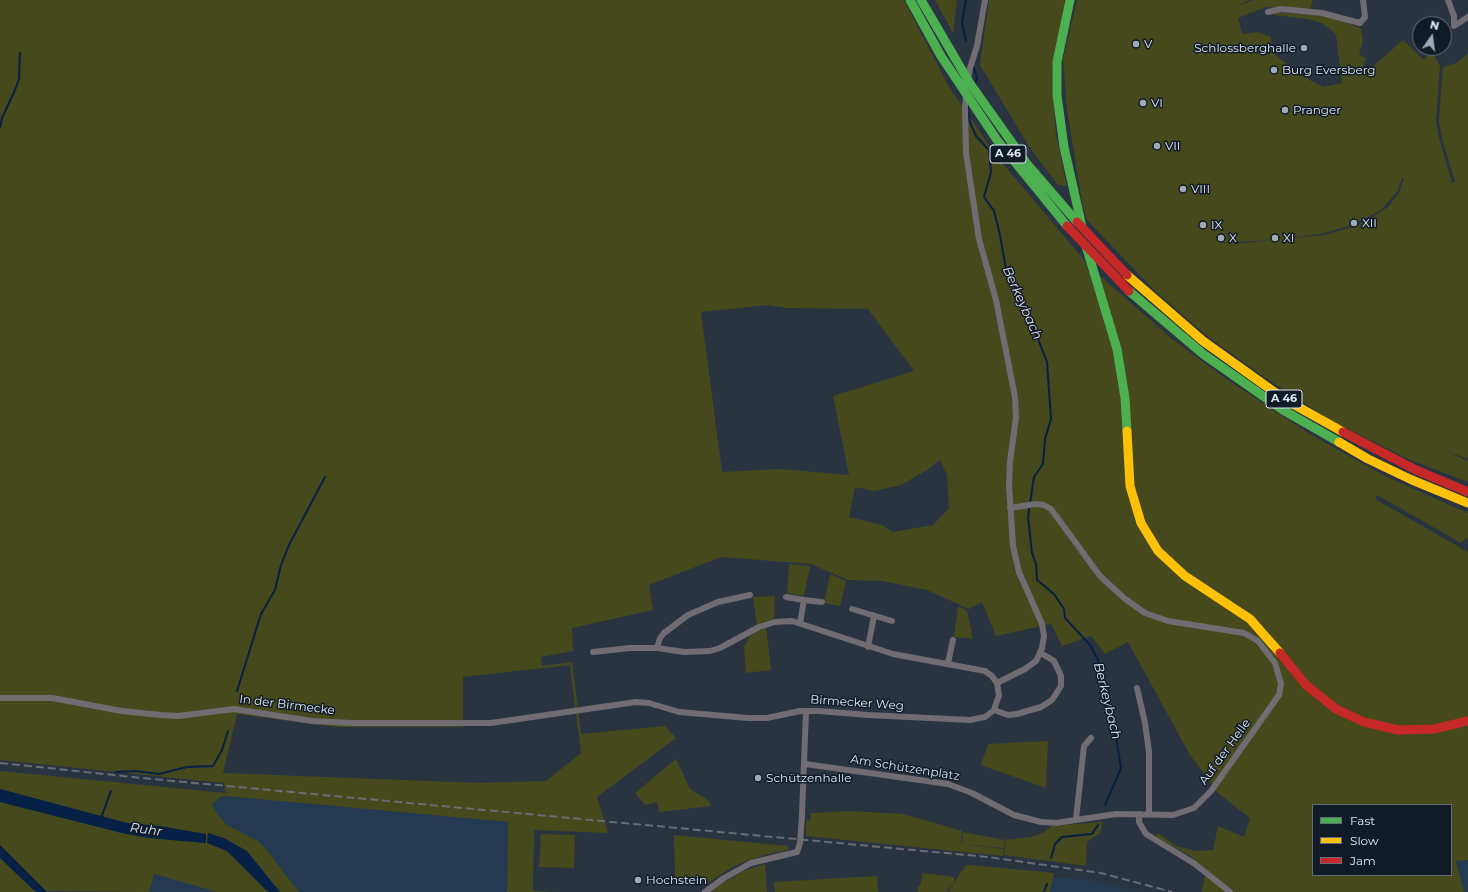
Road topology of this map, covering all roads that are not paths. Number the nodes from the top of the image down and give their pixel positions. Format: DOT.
graph roads {
  1 [pos="910,0"];
  2 [pos="921,0"];
  3 [pos="984,0"];
  4 [pos="1070,0"];
  5 [pos="1363,0"];
  6 [pos="1448,0"];
  7 [pos="1268,12"];
  8 [pos="1468,17"];
  9 [pos="1465,491"];
  10 [pos="1468,503"];
  11 [pos="1010,508"];
  12 [pos="750,595"];
  13 [pos="786,597"];
  14 [pos="804,600"];
  15 [pos="822,602"];
  16 [pos="852,609"];
  17 [pos="874,616"];
  18 [pos="892,621"];
  19 [pos="800,623"];
  20 [pos="953,640"];
  21 [pos="868,647"];
  22 [pos="657,648"];
  23 [pos="593,652"];
  24 [pos="1041,653"];
  25 [pos="1284,659"];
  26 [pos="948,663"];
  27 [pos="1275,663"];
  28 [pos="998,683"];
  29 [pos="1137,688"];
  30 [pos="0,698"];
  31 [pos="994,710"];
  32 [pos="806,711"];
  33 [pos="573,712"];
  34 [pos="1468,721"];
  35 [pos="1090,738"];
  36 [pos="805,764"];
  37 [pos="1139,814"];
  38 [pos="1149,815"];
  39 [pos="1076,819"];
  40 [pos="705,892"];
  41 [pos="1230,892"];
  1 -- 10 [label="main road, A 46, bridge"];
  2 -- 9 [label="main road, A 46, bridge"];
  3 -- 11 [label="street"];
  4 -- 25 [label="main road"];
  5 -- 7 [label="street"];
  6 -- 8 [label="street"];
  11 -- 24 [label="street"];
  11 -- 27 [label="street"];
  12 -- 22 [label="street"];
  13 -- 14 [label="street"];
  14 -- 15 [label="street"];
  14 -- 19 [label="street"];
  16 -- 17 [label="street"];
  17 -- 18 [label="street"];
  17 -- 21 [label="street"];
  19 -- 21 [label="street"];
  19 -- 22 [label="street"];
  20 -- 26 [label="street"];
  21 -- 26 [label="street"];
  22 -- 23 [label="street"];
  24 -- 28 [label="street"];
  24 -- 31 [label="street"];
  25 -- 27 [label="street"];
  25 -- 34 [label="main road"];
  26 -- 28 [label="street"];
  27 -- 38 [label="street, Auf der Helle"];
  28 -- 31 [label="street"];
  29 -- 38 [label="street"];
  30 -- 33 [label="street, In der Birmecke"];
  31 -- 32 [label="street, Birmecker Weg"];
  32 -- 33 [label="street, Birmecker Weg"];
  32 -- 36 [label="street"];
  35 -- 39 [label="street"];
  36 -- 39 [label="street, Am Schützenplatz"];
  36 -- 40 [label="street"];
  37 -- 38 [label="street, Auf der Helle"];
  37 -- 39 [label="street, Am Schützenplatz"];
  37 -- 41 [label="street"];
}
